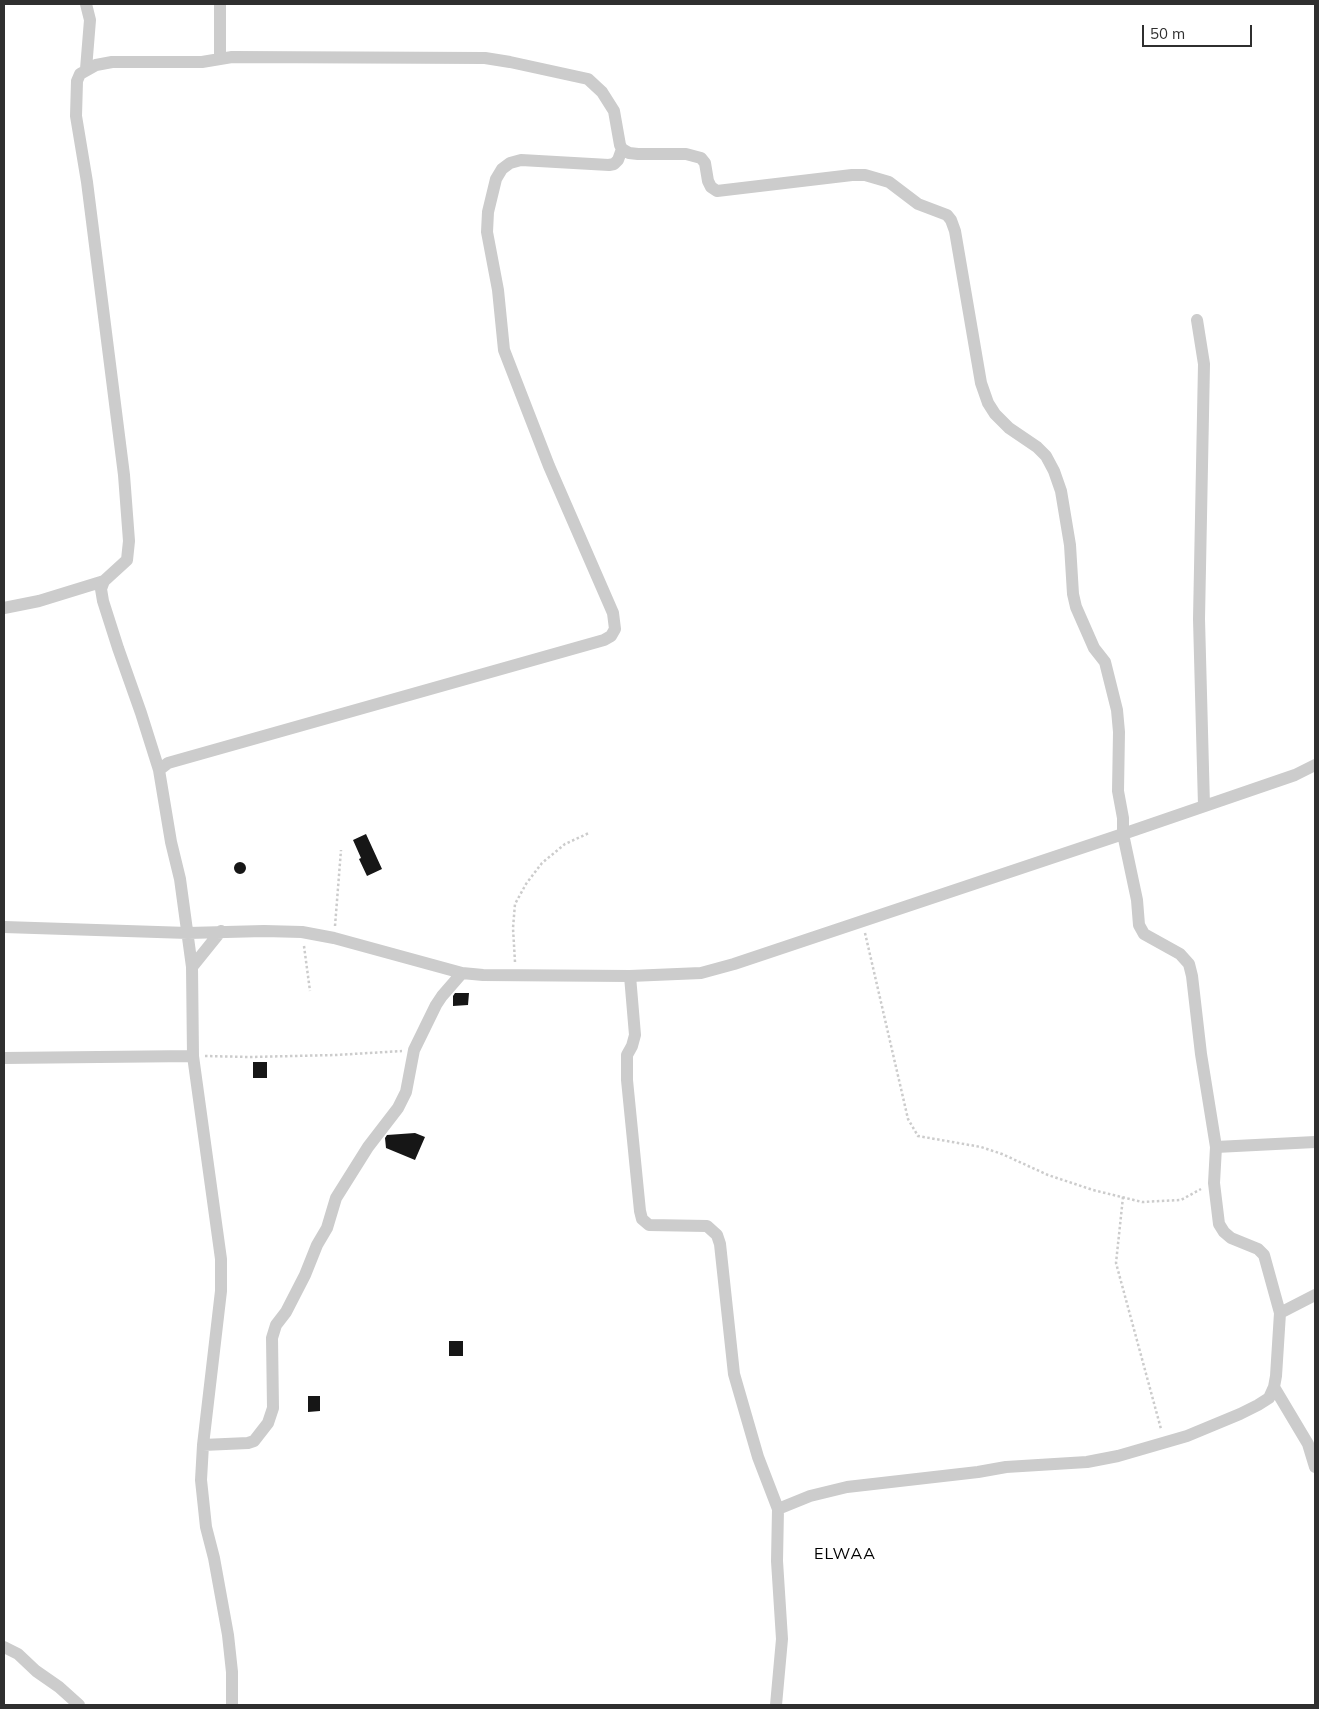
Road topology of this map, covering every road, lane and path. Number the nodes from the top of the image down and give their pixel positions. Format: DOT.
graph roads {
  1 [pos="86,4"];
  2 [pos="220,4"];
  3 [pos="220,60"];
  4 [pos="86,69"];
  5 [pos="622,149"];
  6 [pos="1197,320"];
  7 [pos="104,581"];
  8 [pos="4,608"];
  9 [pos="1315,764"];
  10 [pos="158,770"];
  11 [pos="1204,806"];
  12 [pos="589,833"];
  13 [pos="1123,834"];
  14 [pos="341,850"];
  15 [pos="862,921"];
  16 [pos="4,928"];
  17 [pos="220,931"];
  18 [pos="302,932"];
  19 [pos="188,933"];
  20 [pos="334,938"];
  21 [pos="192,968"];
  22 [pos="462,973"];
  23 [pos="514,975"];
  24 [pos="630,976"];
  25 [pos="310,991"];
  26 [pos="414,1050"];
  27 [pos="194,1056"];
  28 [pos="4,1058"];
  29 [pos="1315,1142"];
  30 [pos="1216,1147"];
  31 [pos="1214,1183"];
  32 [pos="1123,1197"];
  33 [pos="1315,1295"];
  34 [pos="1280,1313"];
  35 [pos="1274,1386"];
  36 [pos="1164,1443"];
  37 [pos="202,1444"];
  38 [pos="1315,1467"];
  39 [pos="778,1509"];
  40 [pos="4,1647"];
  41 [pos="79,1705"];
  42 [pos="232,1705"];
  43 [pos="776,1705"];
  1 -- 4 [label="street"];
  2 -- 3 [label="street"];
  3 -- 4 [label="street"];
  3 -- 5 [label="street"];
  4 -- 7 [label="street"];
  5 -- 10 [label="street"];
  5 -- 13 [label="street"];
  6 -- 11 [label="street"];
  7 -- 8 [label="street"];
  7 -- 10 [label="street"];
  9 -- 11 [label="street"];
  10 -- 19 [label="street"];
  11 -- 13 [label="street"];
  12 -- 23 [label="path"];
  13 -- 15 [label="street"];
  13 -- 30 [label="street"];
  14 -- 20 [label="path"];
  15 -- 24 [label="street"];
  15 -- 32 [label="path"];
  16 -- 19 [label="street"];
  17 -- 18 [label="street"];
  17 -- 19 [label="street"];
  17 -- 21 [label="street"];
  18 -- 20 [label="street"];
  18 -- 25 [label="path"];
  19 -- 21 [label="street"];
  20 -- 22 [label="street"];
  21 -- 27 [label="street"];
  22 -- 23 [label="street"];
  22 -- 26 [label="street"];
  23 -- 24 [label="street"];
  24 -- 39 [label="street"];
  26 -- 27 [label="path"];
  26 -- 37 [label="street"];
  27 -- 28 [label="street"];
  27 -- 37 [label="street"];
  29 -- 30 [label="street"];
  30 -- 31 [label="street"];
  31 -- 32 [label="path"];
  31 -- 34 [label="street"];
  32 -- 36 [label="path"];
  33 -- 34 [label="street"];
  34 -- 35 [label="street"];
  35 -- 36 [label="street"];
  35 -- 38 [label="street"];
  36 -- 39 [label="street"];
  37 -- 42 [label="street"];
  39 -- 43 [label="street"];
  40 -- 41 [label="street"];
}
